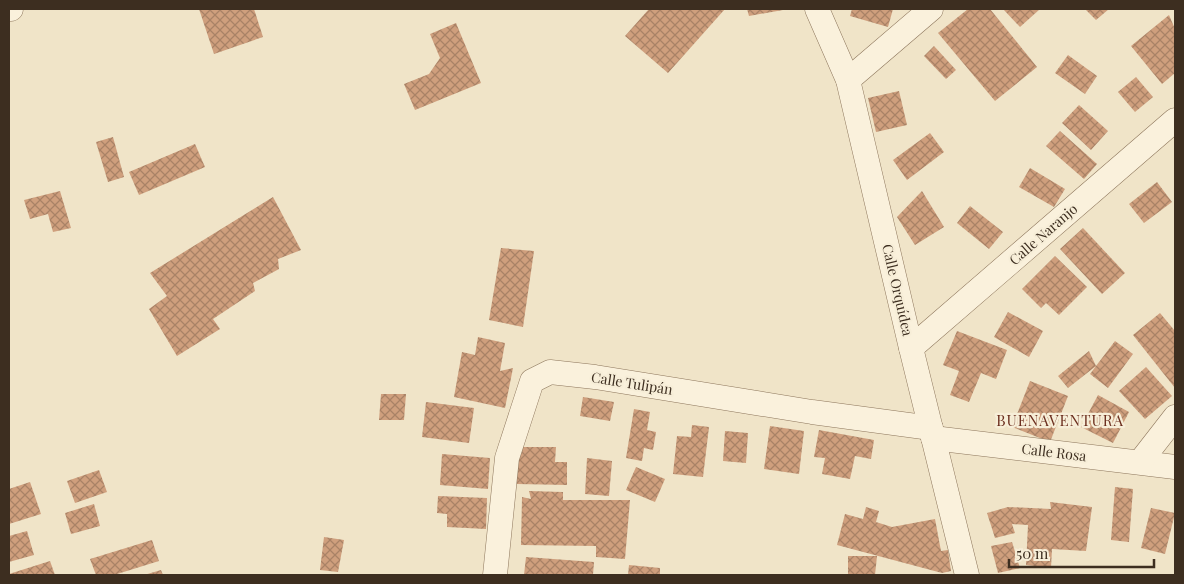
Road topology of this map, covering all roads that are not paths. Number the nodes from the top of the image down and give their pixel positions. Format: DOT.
graph roads {
  1 [pos="817,9"];
  2 [pos="931,9"];
  3 [pos="848,80"];
  4 [pos="1175,120"];
  5 [pos="911,348"];
  6 [pos="1175,417"];
  7 [pos="932,433"];
  8 [pos="1140,462"];
  9 [pos="1175,467"];
  10 [pos="495,575"];
  11 [pos="967,575"];
  1 -- 3 [label="street, Calle Orquídea"];
  2 -- 3 [label="street"];
  3 -- 5 [label="street, Calle Orquídea"];
  4 -- 5 [label="street, Calle Naranjo"];
  5 -- 7 [label="street, Calle Orquídea"];
  6 -- 8 [label="street"];
  7 -- 8 [label="street, Calle Rosa"];
  7 -- 10 [label="street, Calle Tulipán"];
  7 -- 11 [label="street, Calle Orquídea"];
  8 -- 9 [label="street, Calle Rosa"];
}
